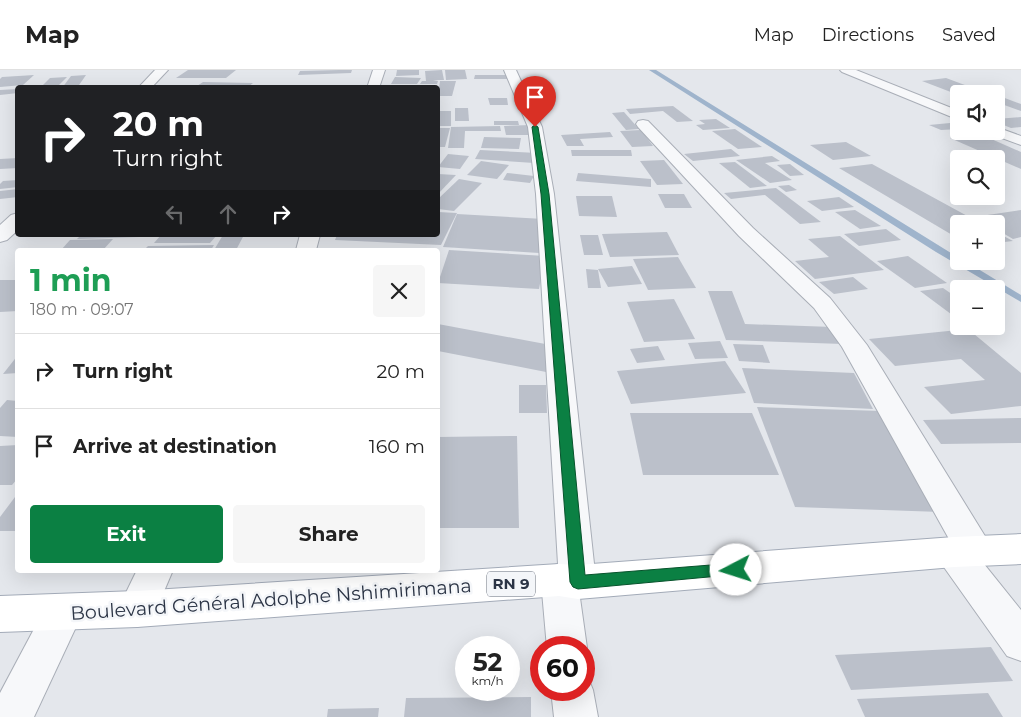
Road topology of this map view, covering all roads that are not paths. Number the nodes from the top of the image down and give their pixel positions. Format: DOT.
graph roads {
  1 [pos="162,70"];
  2 [pos="379,70"];
  3 [pos="510,70"];
  4 [pos="846,70"];
  5 [pos="147,85"];
  6 [pos="374,85"];
  7 [pos="950,112"];
  8 [pos="643,124"];
  9 [pos="1005,135"];
  10 [pos="1021,142"];
  11 [pos="15,222"];
  12 [pos="0,236"];
  13 [pos="1021,549"];
  14 [pos="964,552"];
  15 [pos="154,573"];
  16 [pos="568,581"];
  17 [pos="137,609"];
  18 [pos="64,612"];
  19 [pos="0,614"];
  20 [pos="567,636"];
  21 [pos="1021,642"];
  22 [pos="574,701"];
  23 [pos="11,717"];
  24 [pos="576,717"];
  1 -- 5 [label="street"];
  2 -- 6 [label="street"];
  3 -- 16 [label="street"];
  4 -- 7 [label="street"];
  8 -- 14 [label="street"];
  9 -- 10 [label="street"];
  11 -- 12 [label="street"];
  13 -- 14 [label="main road, Boulevard Général Adolphe Nshimirimana / RN 9"];
  14 -- 16 [label="main road, Boulevard Général Adolphe Nshimirimana / RN 9"];
  14 -- 21 [label="street"];
  15 -- 17 [label="street"];
  16 -- 17 [label="main road, Boulevard Général Adolphe Nshimirimana / RN 9"];
  16 -- 20 [label="street"];
  17 -- 18 [label="main road, Boulevard Général Adolphe Nshimirimana / RN 9"];
  18 -- 19 [label="main road, Boulevard Général Adolphe Nshimirimana / RN 9"];
  18 -- 23 [label="street"];
  22 -- 24 [label="street"];
}
